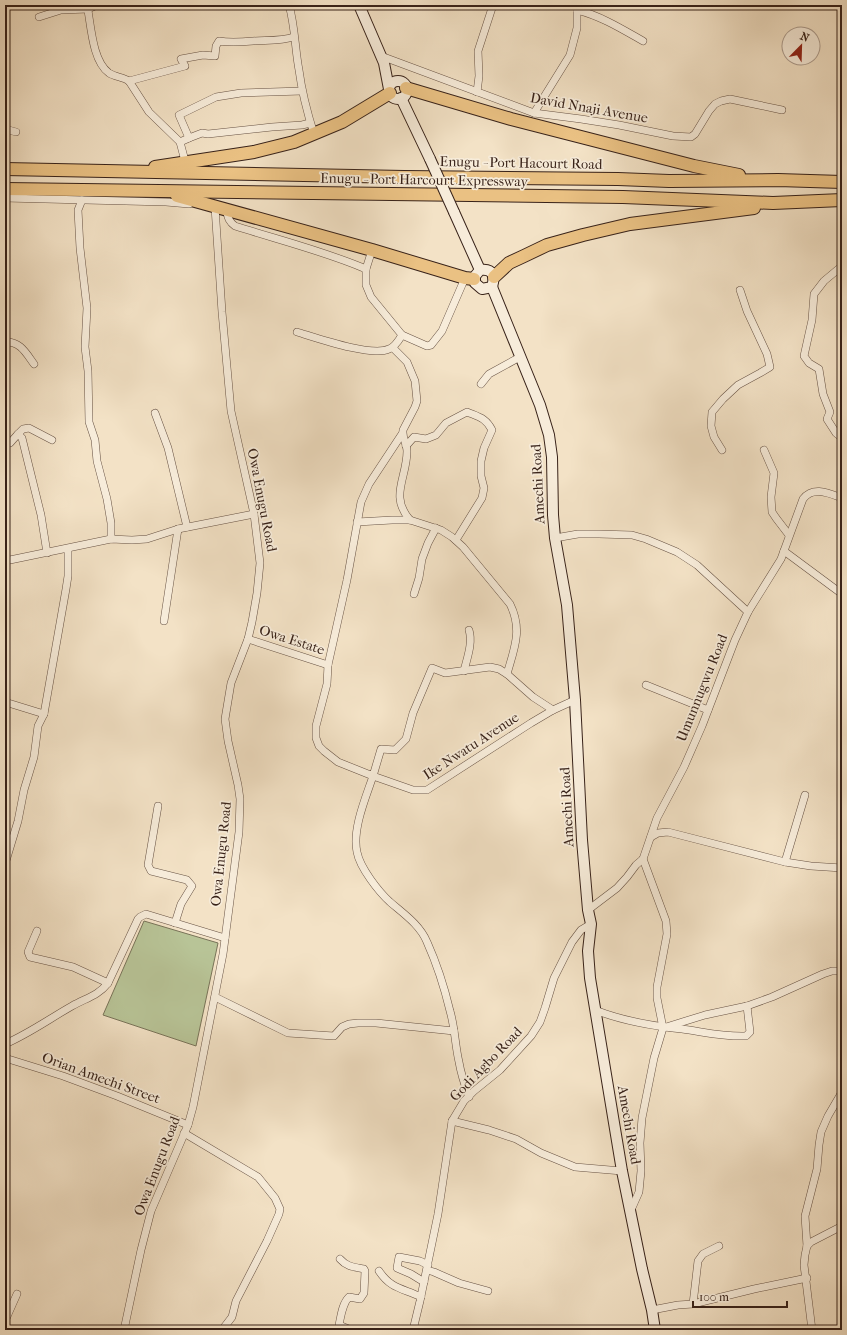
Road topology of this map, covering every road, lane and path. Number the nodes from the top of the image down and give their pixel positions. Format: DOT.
graph roads {
  1 [pos="97,5"];
  2 [pos="289,5"];
  3 [pos="359,5"];
  4 [pos="493,5"];
  5 [pos="88,7"];
  6 [pos="577,8"];
  7 [pos="39,17"];
  8 [pos="294,38"];
  9 [pos="643,40"];
  10 [pos="383,60"];
  11 [pos="129,81"];
  12 [pos="398,90"];
  13 [pos="302,91"];
  14 [pos="476,92"];
  15 [pos="782,110"];
  16 [pos="534,113"];
  17 [pos="312,128"];
  18 [pos="5,129"];
  19 [pos="16,132"];
  20 [pos="188,138"];
  21 [pos="180,142"];
  22 [pos="185,161"];
  23 [pos="5,169"];
  24 [pos="127,171"];
  25 [pos="778,180"];
  26 [pos="842,182"];
  27 [pos="5,189"];
  28 [pos="165,192"];
  29 [pos="5,198"];
  30 [pos="82,200"];
  31 [pos="842,200"];
  32 [pos="773,203"];
  33 [pos="220,208"];
  34 [pos="372,250"];
  35 [pos="842,266"];
  36 [pos="366,269"];
  37 [pos="473,276"];
  38 [pos="493,282"];
  39 [pos="740,290"];
  40 [pos="297,332"];
  41 [pos="402,335"];
  42 [pos="5,342"];
  43 [pos="392,348"];
  44 [pos="520,357"];
  45 [pos="34,364"];
  46 [pos="481,384"];
  47 [pos="155,413"];
  48 [pos="402,434"];
  49 [pos="20,436"];
  50 [pos="842,438"];
  51 [pos="52,440"];
  52 [pos="5,444"];
  53 [pos="406,446"];
  54 [pos="722,450"];
  55 [pos="764,450"];
  56 [pos="842,498"];
  57 [pos="254,514"];
  58 [pos="410,520"];
  59 [pos="357,522"];
  60 [pos="187,527"];
  61 [pos="436,528"];
  62 [pos="178,529"];
  63 [pos="789,535"];
  64 [pos="555,538"];
  65 [pos="111,539"];
  66 [pos="456,540"];
  67 [pos="68,549"];
  68 [pos="784,551"];
  69 [pos="47,553"];
  70 [pos="5,561"];
  71 [pos="414,594"];
  72 [pos="842,594"];
  73 [pos="748,612"];
  74 [pos="164,621"];
  75 [pos="469,630"];
  76 [pos="248,639"];
  77 [pos="328,665"];
  78 [pos="464,671"];
  79 [pos="507,674"];
  80 [pos="646,685"];
  81 [pos="575,700"];
  82 [pos="5,702"];
  83 [pos="553,710"];
  84 [pos="708,710"];
  85 [pos="44,714"];
  86 [pos="373,776"];
  87 [pos="805,795"];
  88 [pos="158,806"];
  89 [pos="650,837"];
  90 [pos="643,859"];
  91 [pos="785,862"];
  92 [pos="5,864"];
  93 [pos="842,868"];
  94 [pos="588,910"];
  95 [pos="175,923"];
  96 [pos="591,924"];
  97 [pos="37,931"];
  98 [pos="225,938"];
  99 [pos="842,971"];
  100 [pos="108,983"];
  101 [pos="215,997"];
  102 [pos="747,1006"];
  103 [pos="596,1010"];
  104 [pos="663,1028"];
  105 [pos="454,1031"];
  106 [pos="5,1044"];
  107 [pos="5,1058"];
  108 [pos="842,1092"];
  109 [pos="469,1097"];
  110 [pos="452,1121"];
  111 [pos="188,1124"];
  112 [pos="184,1132"];
  113 [pos="622,1171"];
  114 [pos="631,1210"];
  115 [pos="842,1226"];
  116 [pos="719,1246"];
  117 [pos="808,1246"];
  118 [pos="340,1259"];
  119 [pos="427,1267"];
  120 [pos="379,1271"];
  121 [pos="807,1278"];
  122 [pos="424,1282"];
  123 [pos="488,1291"];
  124 [pos="17,1294"];
  125 [pos="421,1297"];
  126 [pos="694,1304"];
  127 [pos="652,1310"];
  128 [pos="5,1322"];
  129 [pos="124,1330"];
  130 [pos="222,1330"];
  131 [pos="351,1330"];
  132 [pos="413,1330"];
  133 [pos="655,1330"];
  134 [pos="812,1330"];
  1 -- 5 [label="street"];
  2 -- 8 [label="street"];
  3 -- 10 [label="main road"];
  4 -- 14 [label="street"];
  5 -- 7 [label="street"];
  5 -- 11 [label="street"];
  6 -- 9 [label="street"];
  6 -- 16 [label="street"];
  8 -- 11 [label="street"];
  8 -- 13 [label="street"];
  10 -- 12 [label="main road"];
  10 -- 12 [label="main road"];
  10 -- 14 [label="street, David Nnaji Avenue"];
  11 -- 21 [label="street"];
  12 -- 17 [label="highway"];
  12 -- 25 [label="highway"];
  12 -- 37 [label="main road, bridge"];
  13 -- 17 [label="street"];
  13 -- 20 [label="street"];
  14 -- 16 [label="street, David Nnaji Avenue"];
  15 -- 16 [label="street, David Nnaji Avenue"];
  17 -- 20 [label="street"];
  17 -- 22 [label="highway"];
  18 -- 19 [label="street"];
  20 -- 21 [label="street"];
  21 -- 22 [label="street"];
  22 -- 24 [label="highway"];
  23 -- 24 [label="highway"];
  24 -- 25 [label="highway, Enugu - Port Hacourt Road"];
  25 -- 26 [label="highway, Enugu - Port Hacourt Road"];
  27 -- 28 [label="highway, Enugu - Port Harcourt Expressway"];
  28 -- 32 [label="highway, Enugu - Port Harcourt Expressway"];
  28 -- 33 [label="highway"];
  29 -- 30 [label="street"];
  30 -- 33 [label="street"];
  30 -- 65 [label="street"];
  31 -- 32 [label="highway, Enugu - Port Harcourt Expressway"];
  32 -- 38 [label="highway"];
  33 -- 34 [label="highway"];
  33 -- 36 [label="street"];
  33 -- 57 [label="street, Owa Enugu Road"];
  34 -- 36 [label="street"];
  34 -- 37 [label="highway"];
  35 -- 50 [label="street"];
  36 -- 41 [label="street"];
  37 -- 38 [label="main road"];
  37 -- 38 [label="main road"];
  37 -- 41 [label="street"];
  38 -- 44 [label="main road, Amechi Road"];
  39 -- 54 [label="street"];
  40 -- 43 [label="street"];
  41 -- 43 [label="street"];
  42 -- 45 [label="street"];
  43 -- 48 [label="street, Ike Nwatu Avenue"];
  44 -- 46 [label="street"];
  44 -- 64 [label="main road, Amechi Road"];
  47 -- 60 [label="street"];
  48 -- 53 [label="street"];
  48 -- 59 [label="street, Ike Nwatu Avenue"];
  49 -- 51 [label="street"];
  49 -- 52 [label="street"];
  49 -- 69 [label="street"];
  53 -- 58 [label="street"];
  53 -- 66 [label="street"];
  55 -- 63 [label="street"];
  56 -- 63 [label="street, Umunnugwu Road"];
  57 -- 60 [label="street"];
  57 -- 76 [label="street, Owa Enugu Road"];
  58 -- 59 [label="street"];
  58 -- 61 [label="street"];
  59 -- 77 [label="street, Ike Nwatu Avenue"];
  60 -- 62 [label="street"];
  61 -- 66 [label="street"];
  61 -- 71 [label="street"];
  62 -- 65 [label="street"];
  62 -- 74 [label="street"];
  63 -- 68 [label="street, Umunnugwu Road"];
  64 -- 73 [label="street"];
  64 -- 81 [label="main road, Amechi Road"];
  65 -- 67 [label="street"];
  66 -- 79 [label="street"];
  67 -- 69 [label="street"];
  67 -- 85 [label="street"];
  68 -- 72 [label="street"];
  68 -- 73 [label="street, Umunnugwu Road"];
  69 -- 70 [label="street"];
  73 -- 84 [label="street, Umunnugwu Road"];
  75 -- 78 [label="street"];
  76 -- 77 [label="street, Owa Estate"];
  76 -- 98 [label="street, Owa Enugu Road"];
  77 -- 86 [label="street, Ike Nwatu Avenue"];
  78 -- 79 [label="street"];
  78 -- 86 [label="street"];
  79 -- 83 [label="street"];
  80 -- 84 [label="street"];
  81 -- 83 [label="street, Ike Nwatu Avenue"];
  81 -- 94 [label="main road, Amechi Road"];
  82 -- 85 [label="street"];
  83 -- 86 [label="street, Ike Nwatu Avenue"];
  84 -- 89 [label="street, Umunnugwu Road"];
  85 -- 92 [label="street"];
  86 -- 105 [label="street"];
  87 -- 91 [label="street"];
  88 -- 95 [label="street"];
  89 -- 90 [label="street, Umunnugwu Road"];
  89 -- 91 [label="street"];
  90 -- 94 [label="street, Umunnugwu Road"];
  90 -- 104 [label="street"];
  91 -- 93 [label="street"];
  94 -- 96 [label="main road, Amechi Road"];
  95 -- 98 [label="street"];
  95 -- 100 [label="street"];
  96 -- 103 [label="main road, Amechi Road"];
  96 -- 109 [label="street, Godi Agbo Road"];
  97 -- 100 [label="street"];
  98 -- 101 [label="street, Owa Enugu Road"];
  99 -- 102 [label="street"];
  100 -- 106 [label="street"];
  101 -- 105 [label="street"];
  101 -- 111 [label="street, Owa Enugu Road"];
  102 -- 104 [label="street"];
  102 -- 104 [label="street"];
  103 -- 104 [label="street"];
  103 -- 113 [label="main road, Amechi Road"];
  104 -- 114 [label="street"];
  105 -- 109 [label="street"];
  107 -- 111 [label="street, Orian Amechi Street"];
  108 -- 117 [label="street"];
  109 -- 110 [label="street, Godi Agbo Road"];
  110 -- 113 [label="street"];
  110 -- 119 [label="street, Godi Agbo Road"];
  111 -- 112 [label="street, Owa Enugu Road"];
  112 -- 129 [label="street, Owa Enugu Road"];
  112 -- 130 [label="street"];
  113 -- 114 [label="main road, Amechi Road"];
  114 -- 127 [label="main road, Amechi Road"];
  115 -- 117 [label="street"];
  116 -- 126 [label="street"];
  117 -- 121 [label="street"];
  118 -- 131 [label="street"];
  119 -- 122 [label="street, Godi Agbo Road"];
  119 -- 122 [label="street"];
  119 -- 123 [label="street"];
  120 -- 125 [label="street"];
  121 -- 126 [label="street"];
  121 -- 134 [label="street"];
  122 -- 125 [label="street, Godi Agbo Road"];
  124 -- 128 [label="street"];
  125 -- 132 [label="street, Godi Agbo Road"];
  126 -- 127 [label="street"];
  127 -- 133 [label="main road, Amechi Road"];
}
